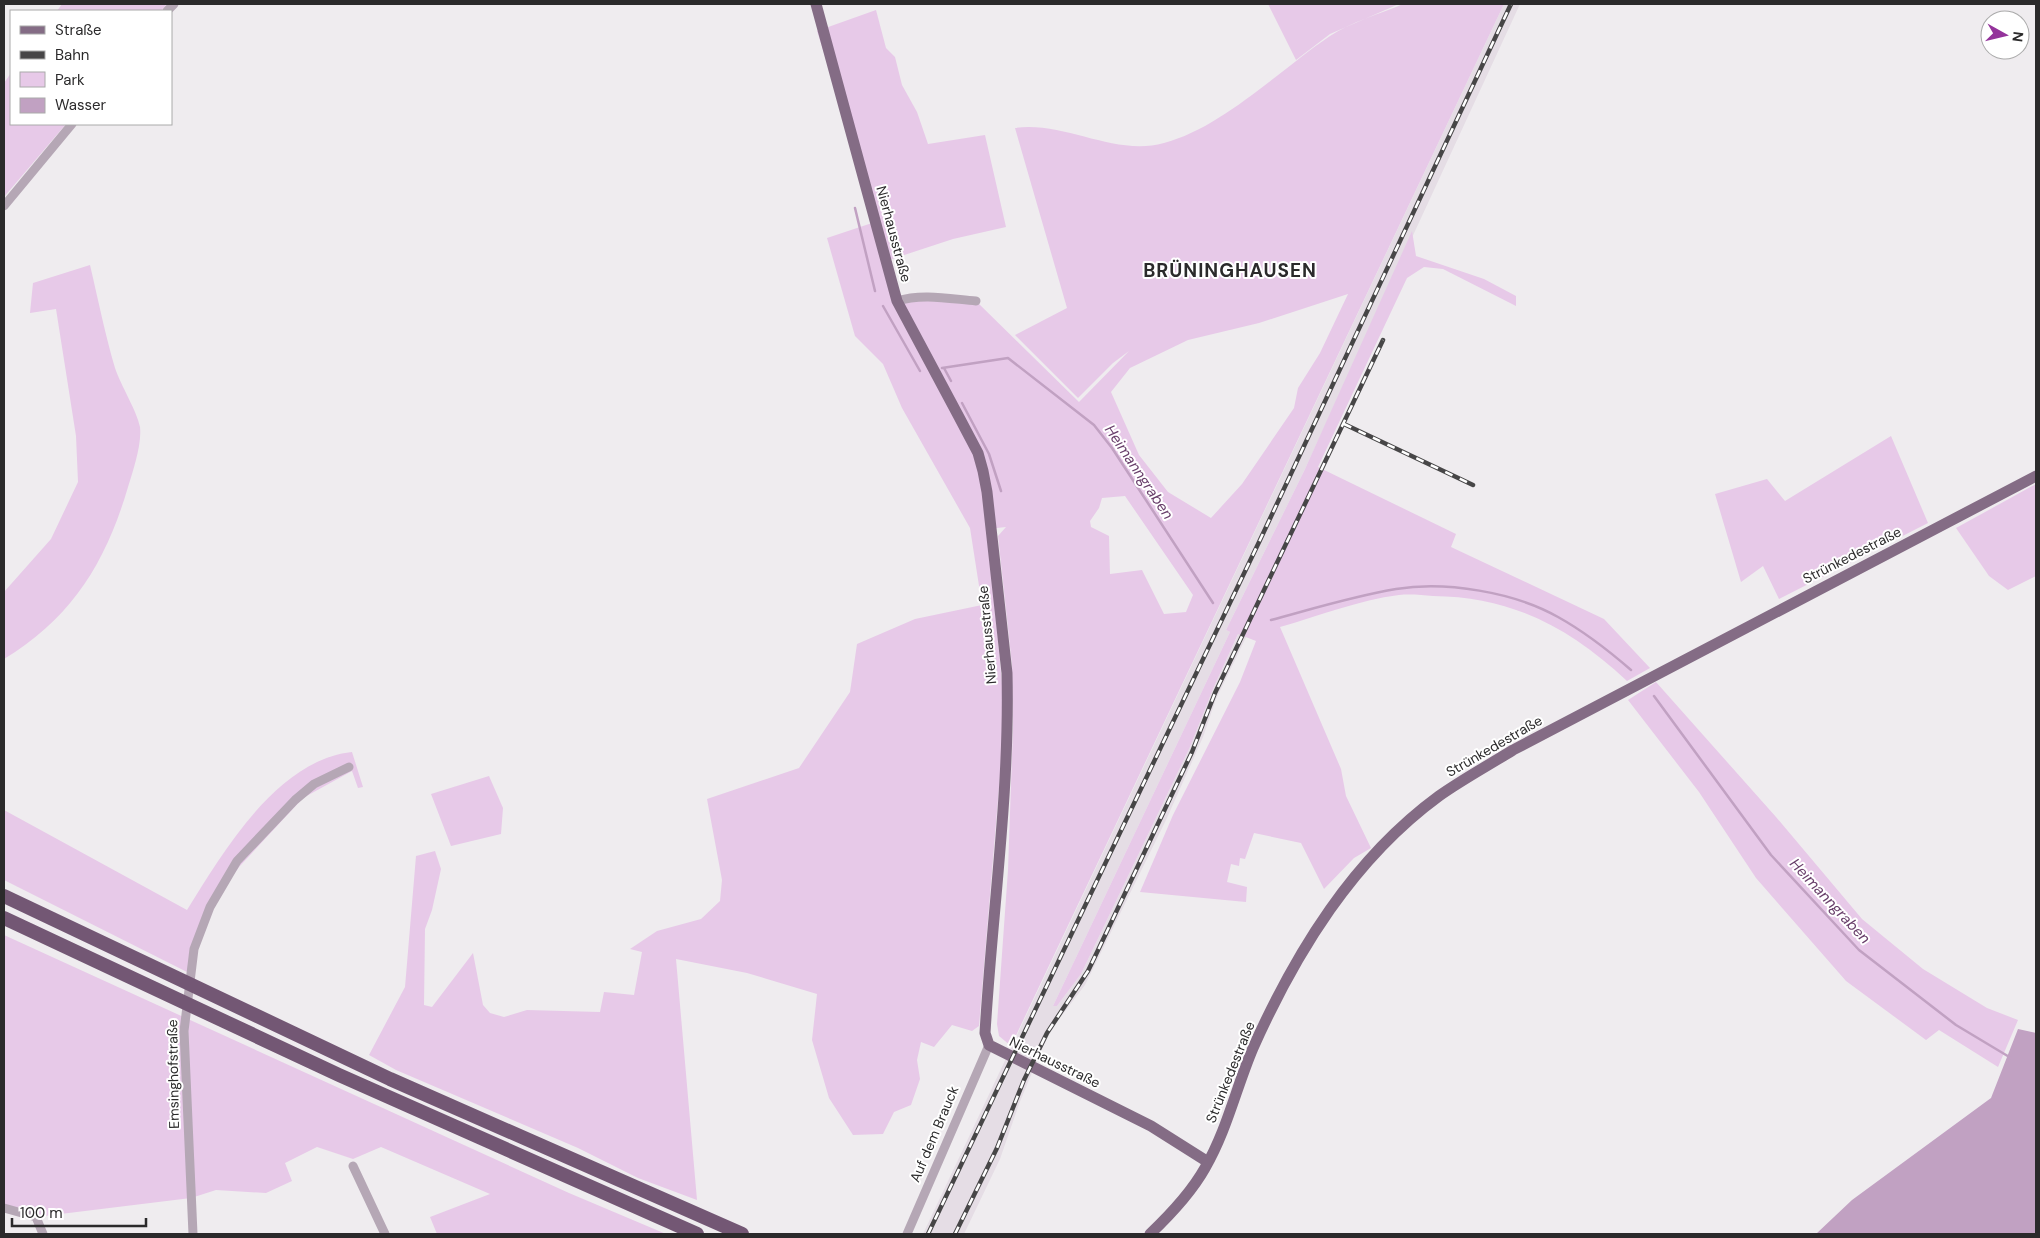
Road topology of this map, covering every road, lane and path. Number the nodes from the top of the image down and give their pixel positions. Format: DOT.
graph roads {
  1 [pos="816,4"];
  2 [pos="71,125"];
  3 [pos="4,206"];
  4 [pos="897,301"];
  5 [pos="976,301"];
  6 [pos="2036,476"];
  7 [pos="350,767"];
  8 [pos="4,896"];
  9 [pos="4,918"];
  10 [pos="989,1045"];
  11 [pos="1208,1162"];
  12 [pos="353,1166"];
  13 [pos="4,1208"];
  14 [pos="44,1234"];
  15 [pos="193,1234"];
  16 [pos="385,1234"];
  17 [pos="698,1234"];
  18 [pos="742,1234"];
  19 [pos="907,1234"];
  20 [pos="1150,1234"];
  1 -- 4 [label="main road, Nierhausstraße"];
  2 -- 3 [label="street"];
  4 -- 5 [label="street"];
  4 -- 10 [label="main road, Nierhausstraße"];
  6 -- 11 [label="main road, Strünkedestraße"];
  7 -- 15 [label="street, Emsinghofstraße"];
  8 -- 18 [label="highway"];
  9 -- 17 [label="highway"];
  10 -- 11 [label="main road, Nierhausstraße"];
  10 -- 19 [label="street, Auf dem Brauck"];
  11 -- 20 [label="main road, Strünkedestraße"];
  12 -- 16 [label="street"];
  13 -- 14 [label="street"];
}
